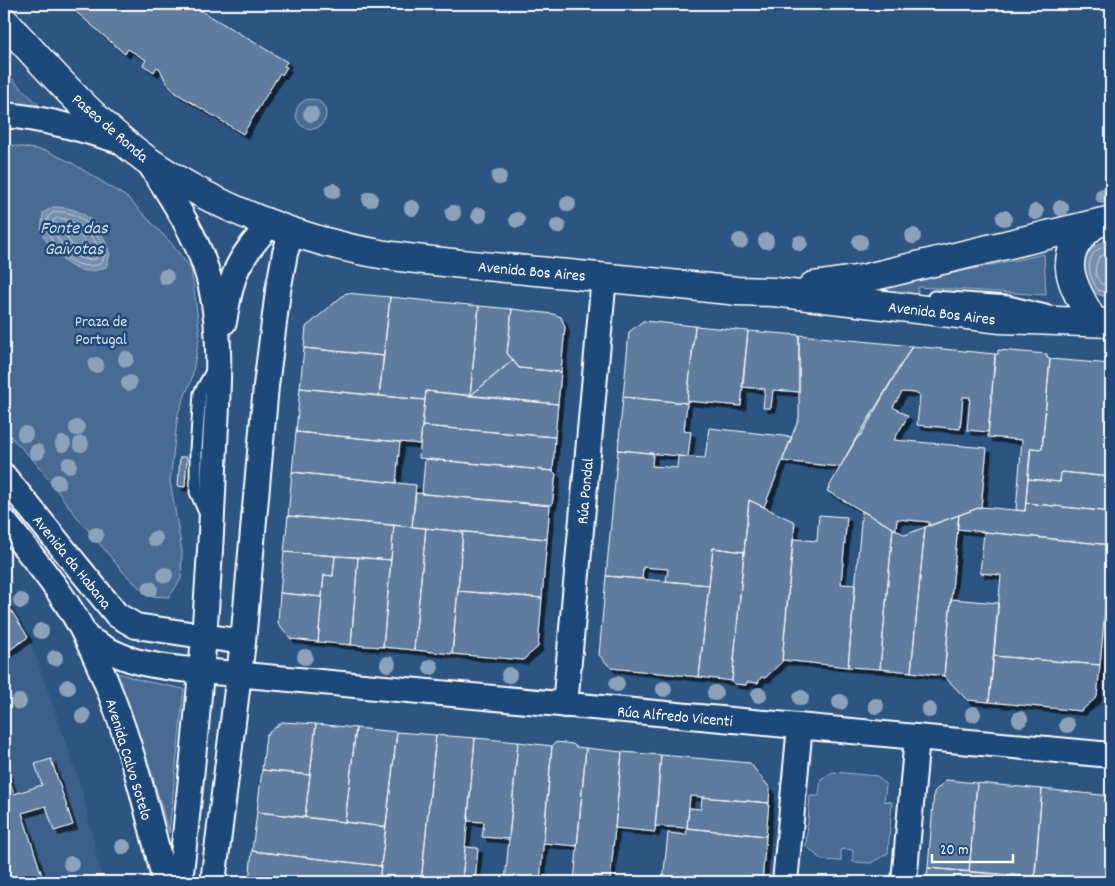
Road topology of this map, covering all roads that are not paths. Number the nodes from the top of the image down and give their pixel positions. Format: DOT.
graph roads {
  1 [pos="5,30"];
  2 [pos="4,115"];
  3 [pos="124,142"];
  4 [pos="148,161"];
  5 [pos="1103,222"];
  6 [pos="282,227"];
  7 [pos="604,277"];
  8 [pos="774,292"];
  9 [pos="934,296"];
  10 [pos="1092,322"];
  11 [pos="218,361"];
  12 [pos="4,476"];
  13 [pos="4,521"];
  14 [pos="87,638"];
  15 [pos="205,638"];
  16 [pos="243,642"];
  17 [pos="202,671"];
  18 [pos="239,675"];
  19 [pos="565,705"];
  20 [pos="800,726"];
  21 [pos="917,736"];
  22 [pos="1111,755"];
  23 [pos="166,882"];
  24 [pos="180,882"];
  25 [pos="213,882"];
  26 [pos="785,882"];
  27 [pos="904,882"];
  1 -- 3 [label="main road, Paseo de Ronda"];
  2 -- 3 [label="street"];
  3 -- 4 [label="main road, Paseo de Ronda"];
  4 -- 6 [label="main road, Paseo de Ronda"];
  4 -- 11 [label="street"];
  5 -- 8 [label="main road, Avenida Bos Aires"];
  5 -- 10 [label="main road"];
  6 -- 7 [label="main road, Avenida Bos Aires"];
  6 -- 11 [label="street"];
  6 -- 16 [label="street"];
  7 -- 8 [label="main road, Avenida Bos Aires"];
  7 -- 19 [label="street, Rúa Pondal"];
  8 -- 10 [label="main road, Avenida Bos Aires"];
  9 -- 10 [label="lane"];
  11 -- 15 [label="street"];
  12 -- 15 [label="street, Avenida da Habana"];
  13 -- 14 [label="street, Avenida Calvo Sotelo"];
  14 -- 17 [label="street, Avenida Calvo Sotelo"];
  14 -- 23 [label="street, Avenida Calvo Sotelo"];
  15 -- 16 [label="street, Avenida da Habana"];
  15 -- 17 [label="street"];
  16 -- 18 [label="street"];
  17 -- 18 [label="street, Avenida Calvo Sotelo"];
  17 -- 24 [label="street"];
  18 -- 19 [label="street, Rúa Alfredo Vicenti"];
  18 -- 25 [label="street"];
  19 -- 20 [label="street, Rúa Alfredo Vicenti"];
  20 -- 21 [label="street, Rúa Alfredo Vicenti"];
  20 -- 26 [label="street"];
  21 -- 22 [label="street, Rúa Alfredo Vicenti"];
  21 -- 27 [label="street"];
}
